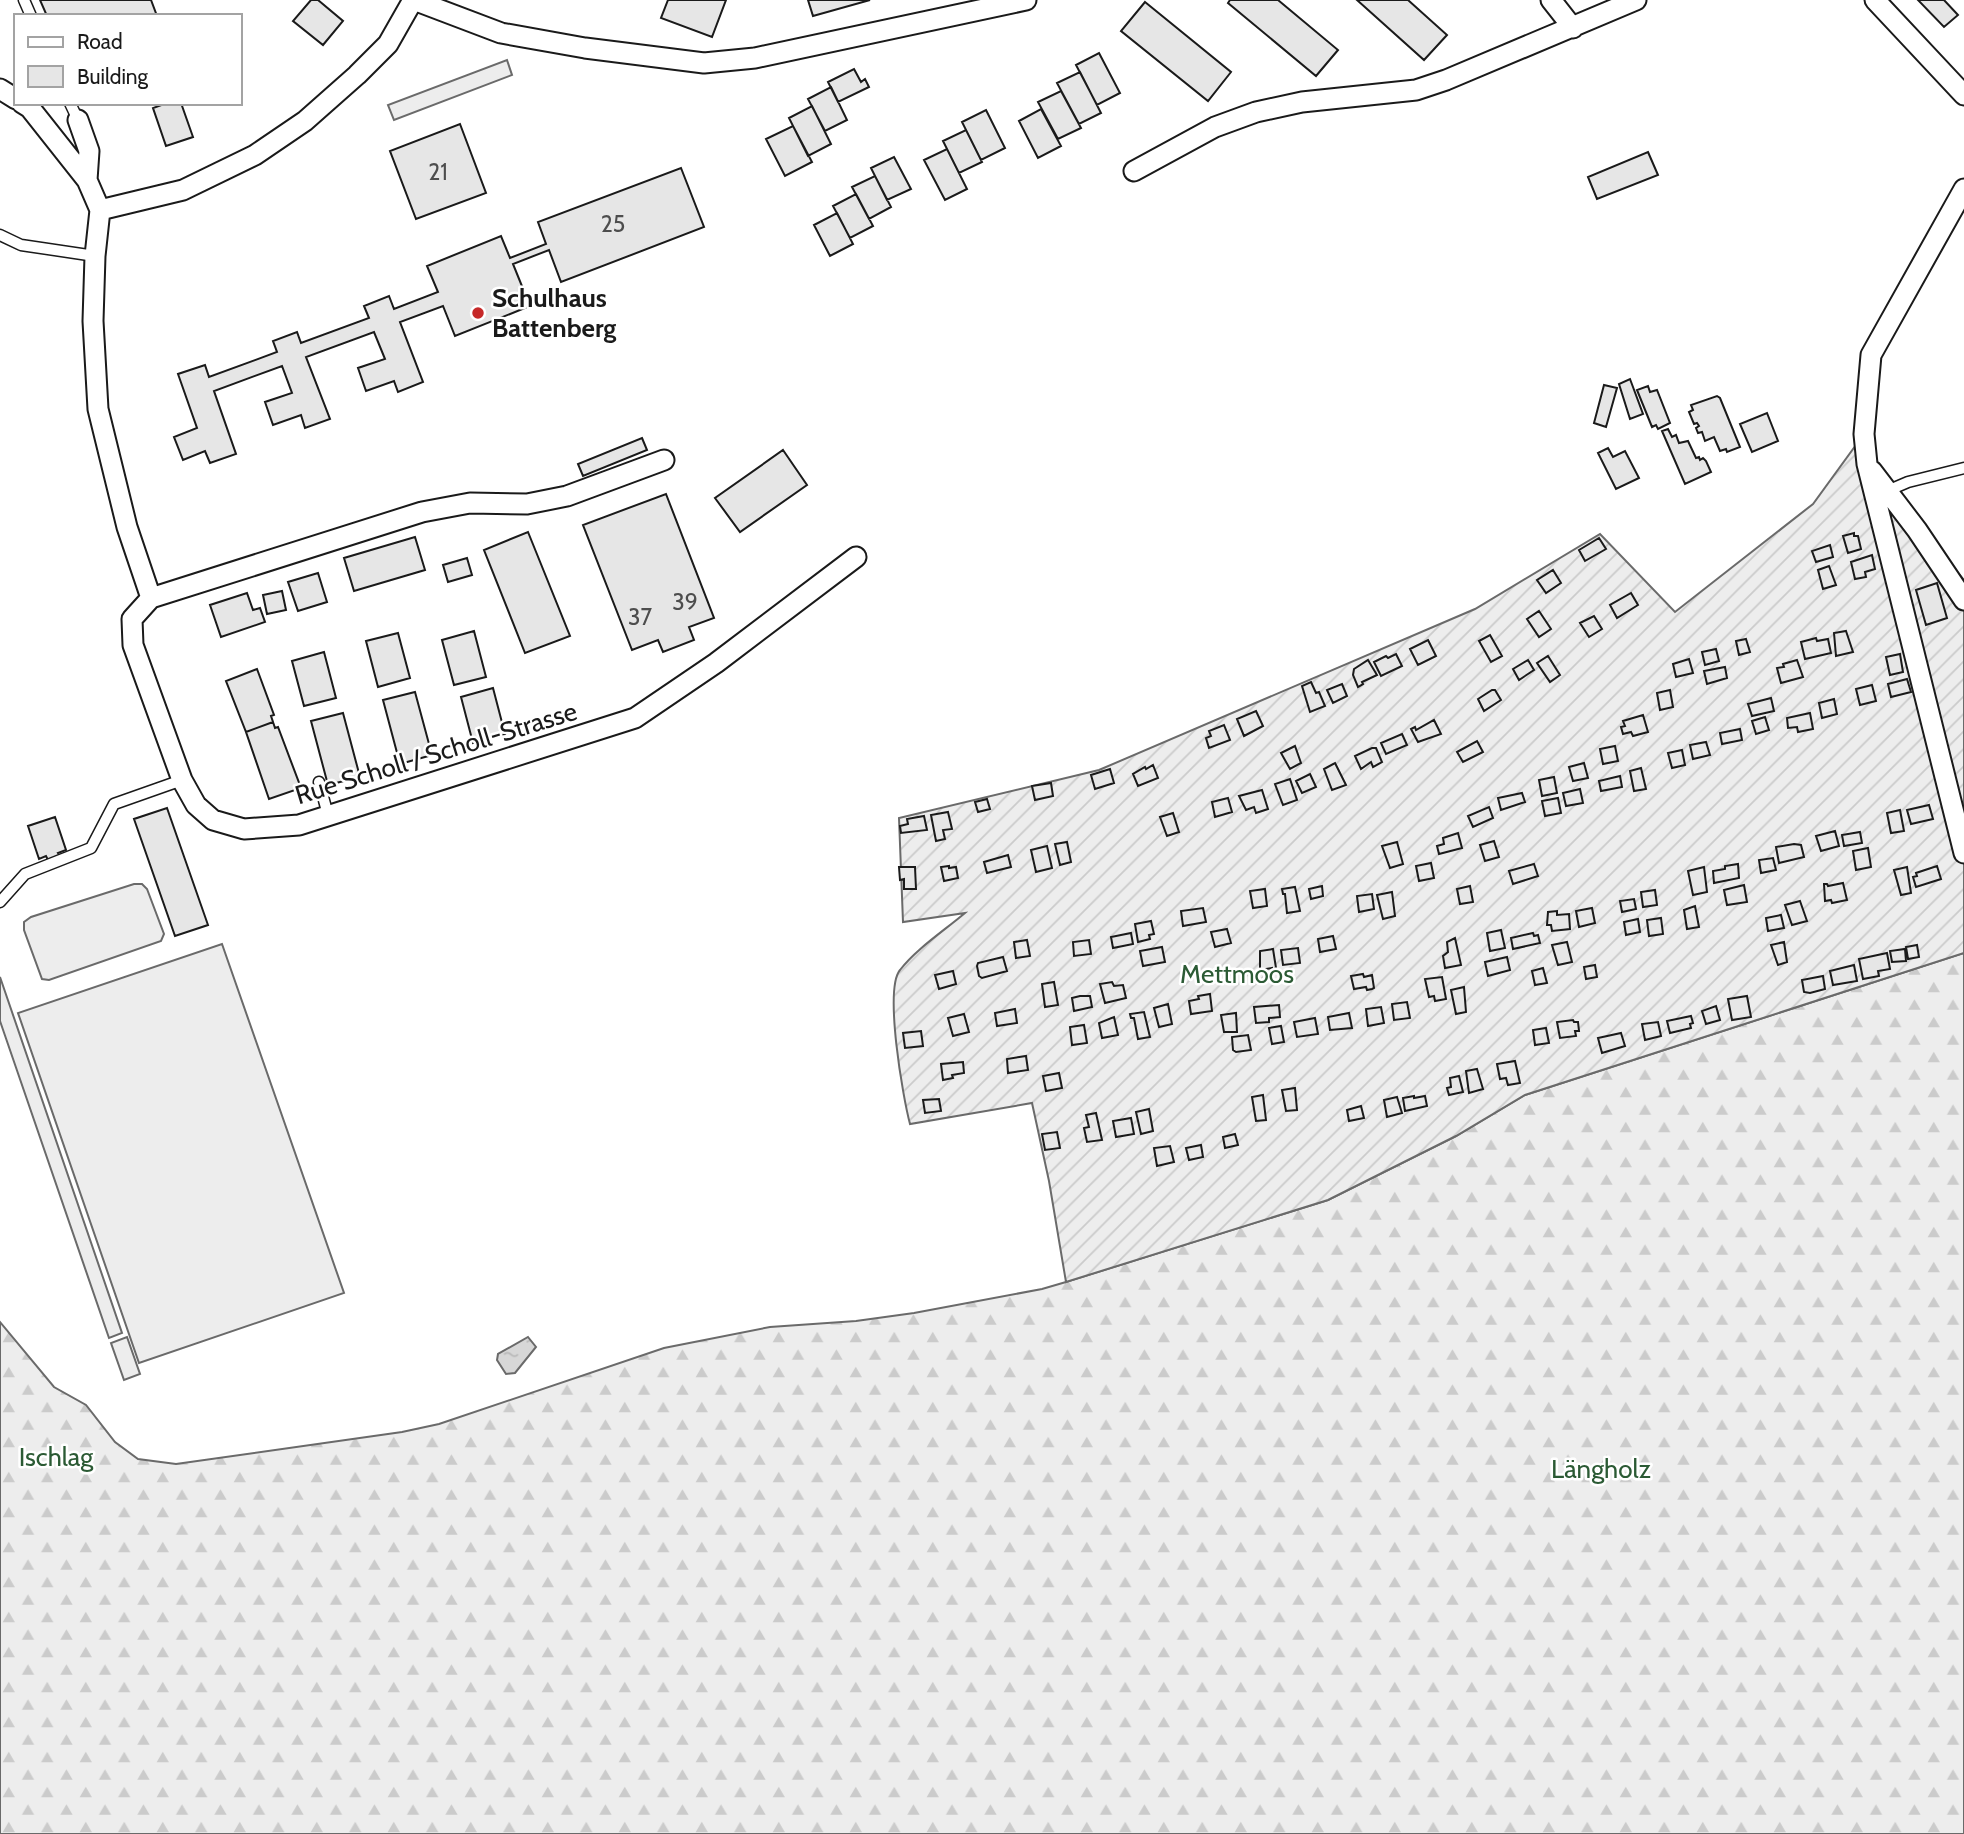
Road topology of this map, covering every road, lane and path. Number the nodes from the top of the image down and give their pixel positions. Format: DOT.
graph roads {
  1 [pos="413,0"];
  2 [pos="1026,0"];
  3 [pos="1551,0"];
  4 [pos="1636,0"];
  5 [pos="1875,0"];
  6 [pos="1573,28"];
  7 [pos="1964,95"];
  8 [pos="25,105"];
  9 [pos="74,112"];
  10 [pos="1134,171"];
  11 [pos="87,180"];
  12 [pos="1964,189"];
  13 [pos="100,210"];
  14 [pos="0,235"];
  15 [pos="95,257"];
  16 [pos="664,460"];
  17 [pos="1867,464"];
  18 [pos="1964,468"];
  19 [pos="1888,491"];
  20 [pos="856,557"];
  21 [pos="151,598"];
  22 [pos="1964,600"];
  23 [pos="182,780"];
  24 [pos="318,782"];
  25 [pos="328,815"];
  26 [pos="1964,853"];
  27 [pos="0,902"];
  1 -- 2 [label="street"];
  1 -- 13 [label="street"];
  3 -- 6 [label="street"];
  4 -- 6 [label="street"];
  5 -- 7 [label="street"];
  6 -- 10 [label="street"];
  8 -- 11 [label="street"];
  9 -- 11 [label="street"];
  11 -- 13 [label="street"];
  12 -- 17 [label="street"];
  13 -- 15 [label="street"];
  14 -- 15 [label="lane"];
  15 -- 21 [label="street"];
  16 -- 21 [label="street"];
  17 -- 19 [label="street"];
  17 -- 26 [label="street"];
  18 -- 19 [label="lane"];
  19 -- 22 [label="street"];
  20 -- 25 [label="street, Rue Scholl / Scholl-Strasse"];
  21 -- 23 [label="street, Rue Scholl / Scholl-Strasse"];
  23 -- 25 [label="street, Rue Scholl / Scholl-Strasse"];
  23 -- 27 [label="lane"];
  24 -- 25 [label="lane"];
}
